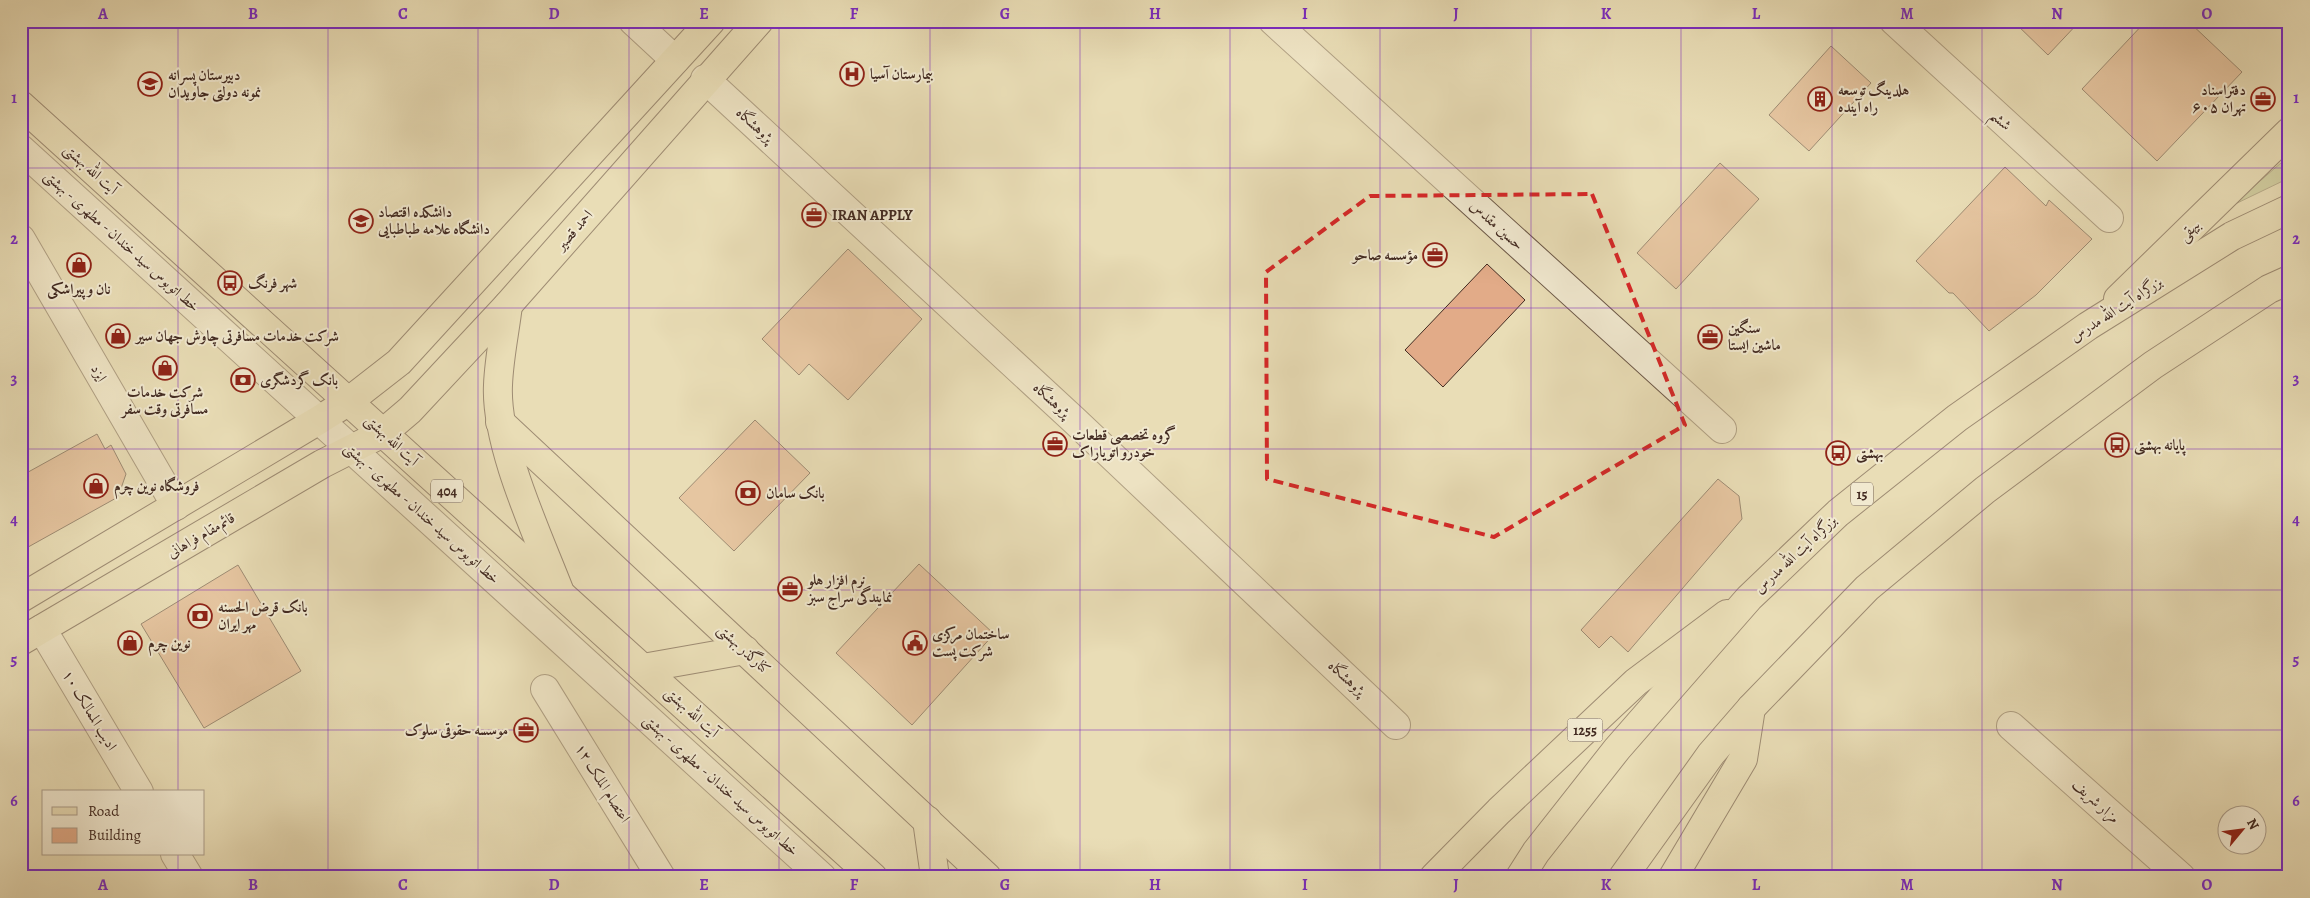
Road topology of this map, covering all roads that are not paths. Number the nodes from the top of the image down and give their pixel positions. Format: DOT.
graph roads {
  1 [pos="633,21"];
  2 [pos="711,21"];
  3 [pos="759,21"];
  4 [pos="1273,21"];
  5 [pos="1894,21"];
  6 [pos="676,60"];
  7 [pos="705,80"];
  8 [pos="21,105"];
  9 [pos="2289,132"];
  10 [pos="21,149"];
  11 [pos="2289,209"];
  12 [pos="2109,218"];
  13 [pos="21,239"];
  14 [pos="2289,280"];
  15 [pos="508,305"];
  16 [pos="2088,326"];
  17 [pos="349,401"];
  18 [pos="320,420"];
  19 [pos="500,422"];
  20 [pos="1722,429"];
  21 [pos="383,433"];
  22 [pos="352,450"];
  23 [pos="176,506"];
  24 [pos="560,593"];
  25 [pos="21,598"];
  26 [pos="1749,598"];
  27 [pos="32,635"];
  28 [pos="745,650"];
  29 [pos="643,668"];
  30 [pos="545,689"];
  31 [pos="1751,708"];
  32 [pos="1396,725"];
  33 [pos="2011,726"];
  34 [pos="137,790"];
  35 [pos="927,820"];
  36 [pos="177,856"];
  37 [pos="189,877"];
  38 [pos="661,877"];
  39 [pos="822,877"];
  40 [pos="873,877"];
  41 [pos="935,877"];
  42 [pos="987,877"];
  43 [pos="1434,877"];
  44 [pos="1520,877"];
  45 [pos="1623,877"];
  46 [pos="1673,877"];
  47 [pos="2181,877"];
  1 -- 6 [label="street"];
  2 -- 6 [label="main road"];
  3 -- 7 [label="main road, احمد قصیر"];
  4 -- 20 [label="street, حسین مقدس"];
  5 -- 12 [label="street, ششم"];
  6 -- 17 [label="main road"];
  7 -- 15 [label="main road, احمد قصیر"];
  7 -- 32 [label="street, پژوهشگاه"];
  8 -- 17 [label="main road, آیت الله بهشتی / 404"];
  9 -- 16 [label="main road, بیهقی"];
  10 -- 18 [label="street, خط اتوبوس سید خندان - مطهری - بهشتی"];
  11 -- 16 [label="main road, بزرگراه آیت الله مدرس / 15"];
  13 -- 23 [label="street, ایزد"];
  14 -- 31 [label="main road"];
  15 -- 19 [label="main road"];
  15 -- 21 [label="main road, احمد قصیر"];
  16 -- 26 [label="main road, بزرگراه آیت الله مدرس / 15"];
  17 -- 18 [label="main road"];
  17 -- 21 [label="main road, آیت الله بهشتی / 404"];
  18 -- 22 [label="street, خط اتوبوس سید خندان - مطهری - بهشتی"];
  18 -- 23 [label="main road"];
  19 -- 24 [label="main road"];
  19 -- 28 [label="main road, کنارگذر بهشتی"];
  21 -- 22 [label="main road, قائم‌مقام فراهانی"];
  21 -- 24 [label="main road, آیت الله بهشتی / 404"];
  22 -- 27 [label="main road, قائم‌مقام فراهانی"];
  22 -- 39 [label="street, خط اتوبوس سید خندان - مطهری - بهشتی"];
  23 -- 25 [label="main road"];
  24 -- 29 [label="main road, آیت الله بهشتی / 404"];
  26 -- 43 [label="main road, 1255"];
  26 -- 44 [label="main road, بزرگراه آیت الله مدرس / 15"];
  27 -- 34 [label="street, ادیب الممالک ۱۰"];
  28 -- 29 [label="main road"];
  28 -- 35 [label="main road, کنارگذر بهشتی"];
  29 -- 40 [label="main road, آیت الله بهشتی / 404"];
  30 -- 38 [label="street, اعتصام الملک ۱۲"];
  31 -- 45 [label="main road"];
  31 -- 46 [label="main road"];
  33 -- 47 [label="street, مزار شریف"];
  35 -- 41 [label="main road"];
  35 -- 42 [label="main road, کنارگذر بهشتی"];
  36 -- 37 [label="street"];
}
